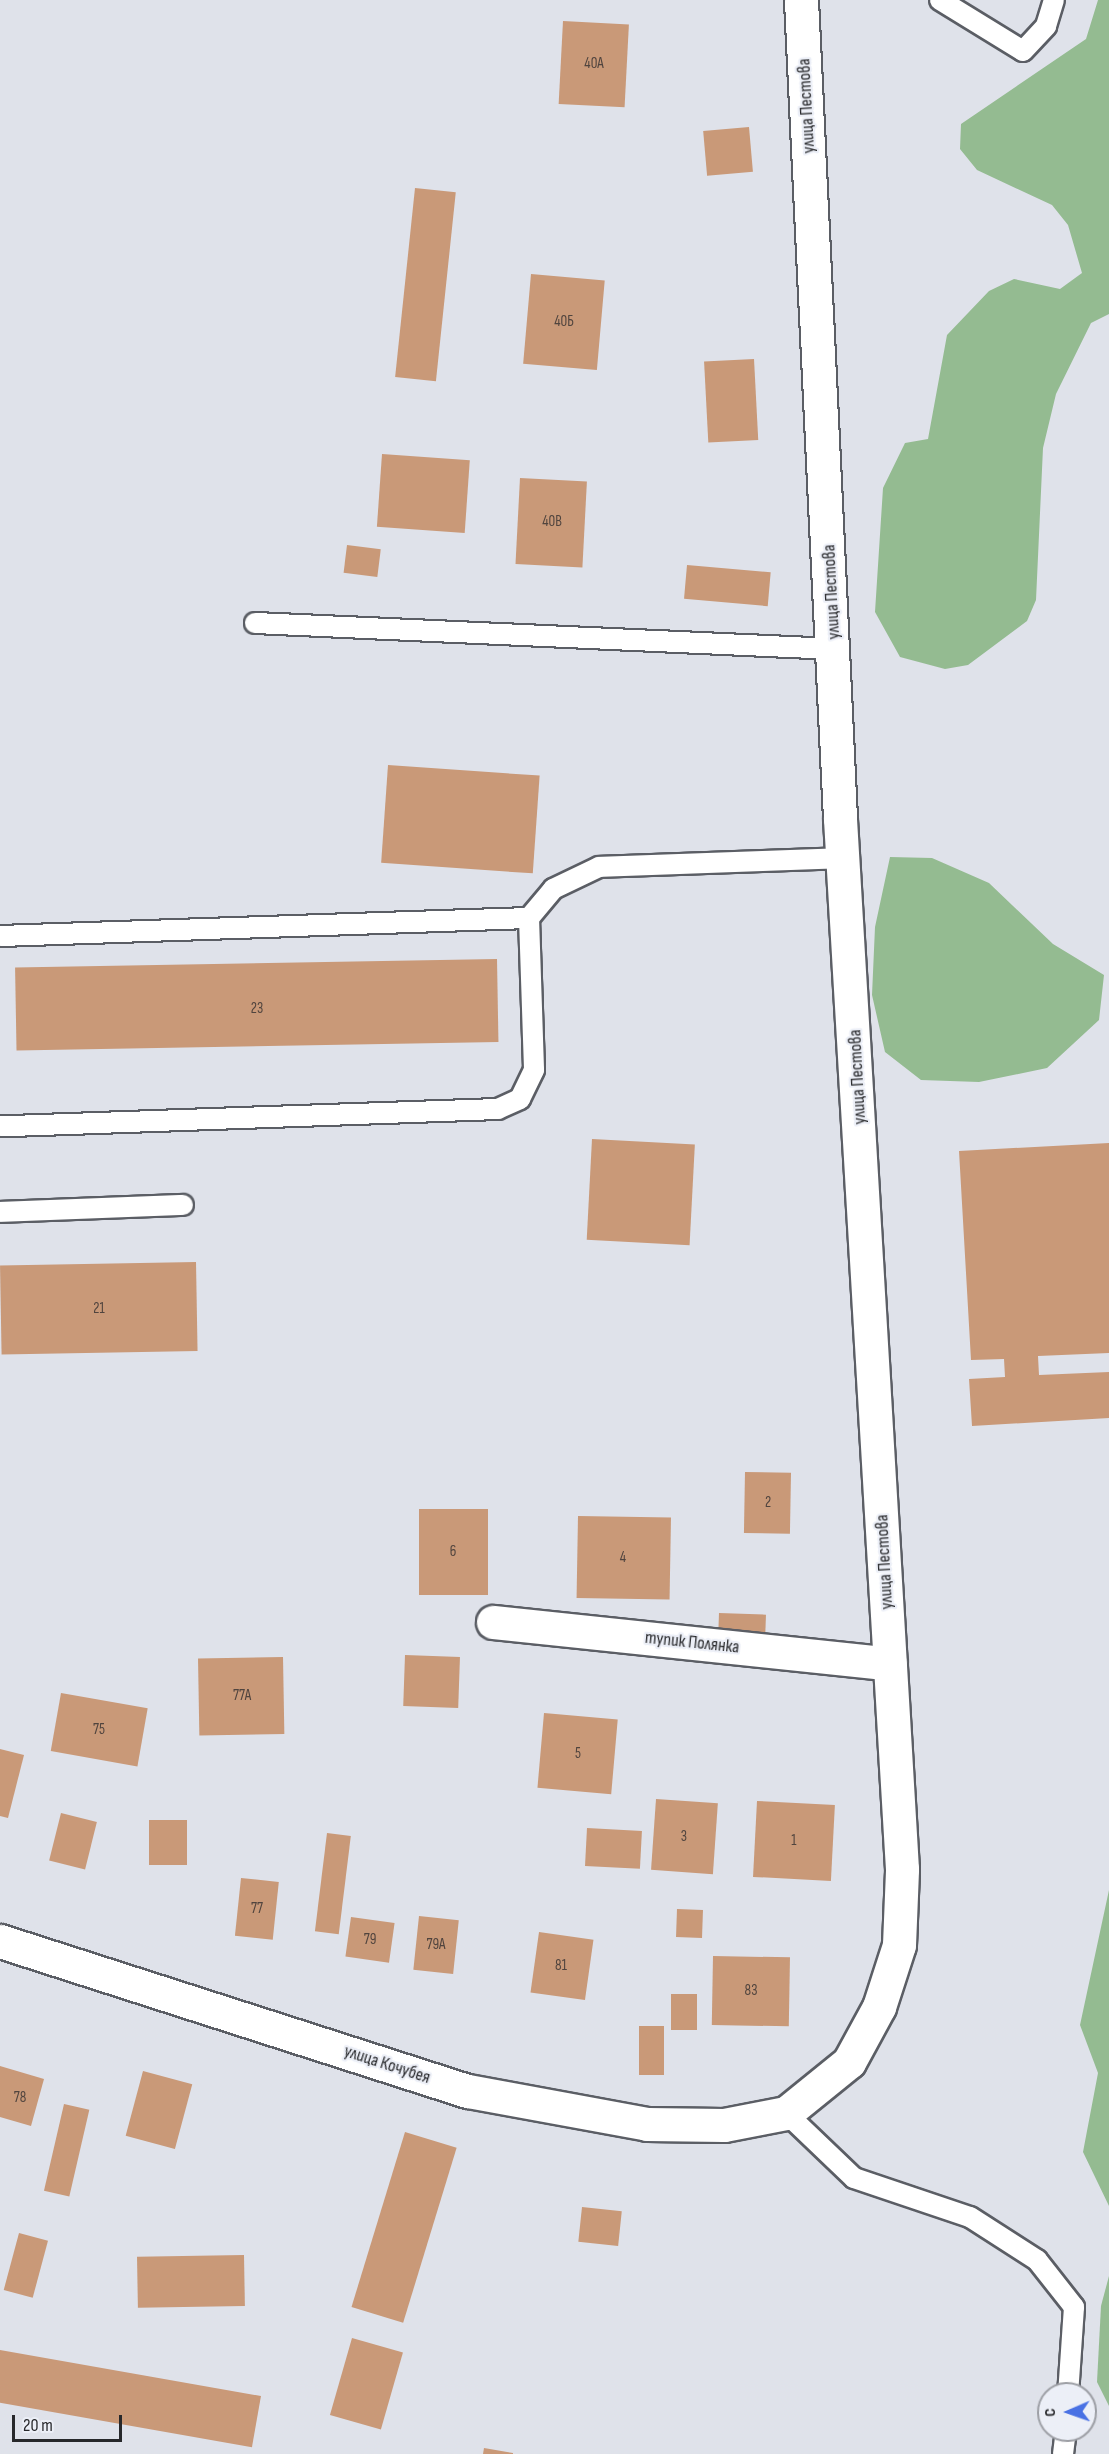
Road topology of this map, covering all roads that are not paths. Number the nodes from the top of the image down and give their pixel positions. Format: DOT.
graph roads {
  1 [pos="801,0"];
  2 [pos="940,0"];
  3 [pos="1054,0"];
  4 [pos="255,623"];
  5 [pos="835,649"];
  6 [pos="843,858"];
  7 [pos="529,918"];
  8 [pos="0,936"];
  9 [pos="0,1126"];
  10 [pos="183,1205"];
  11 [pos="0,1212"];
  12 [pos="494,1622"];
  13 [pos="890,1664"];
  14 [pos="0,1941"];
  15 [pos="786,2114"];
  16 [pos="1069,2382"];
  1 -- 5 [label="street, улица Пестова"];
  2 -- 3 [label="lane"];
  4 -- 5 [label="lane"];
  5 -- 6 [label="street, улица Пестова"];
  6 -- 7 [label="lane"];
  6 -- 13 [label="street, улица Пестова"];
  7 -- 8 [label="lane"];
  7 -- 9 [label="lane"];
  10 -- 11 [label="lane"];
  12 -- 13 [label="street, тупик Полянка"];
  13 -- 15 [label="street, улица Пестова"];
  14 -- 15 [label="street, улица Кочубея"];
  15 -- 16 [label="lane"];
}
